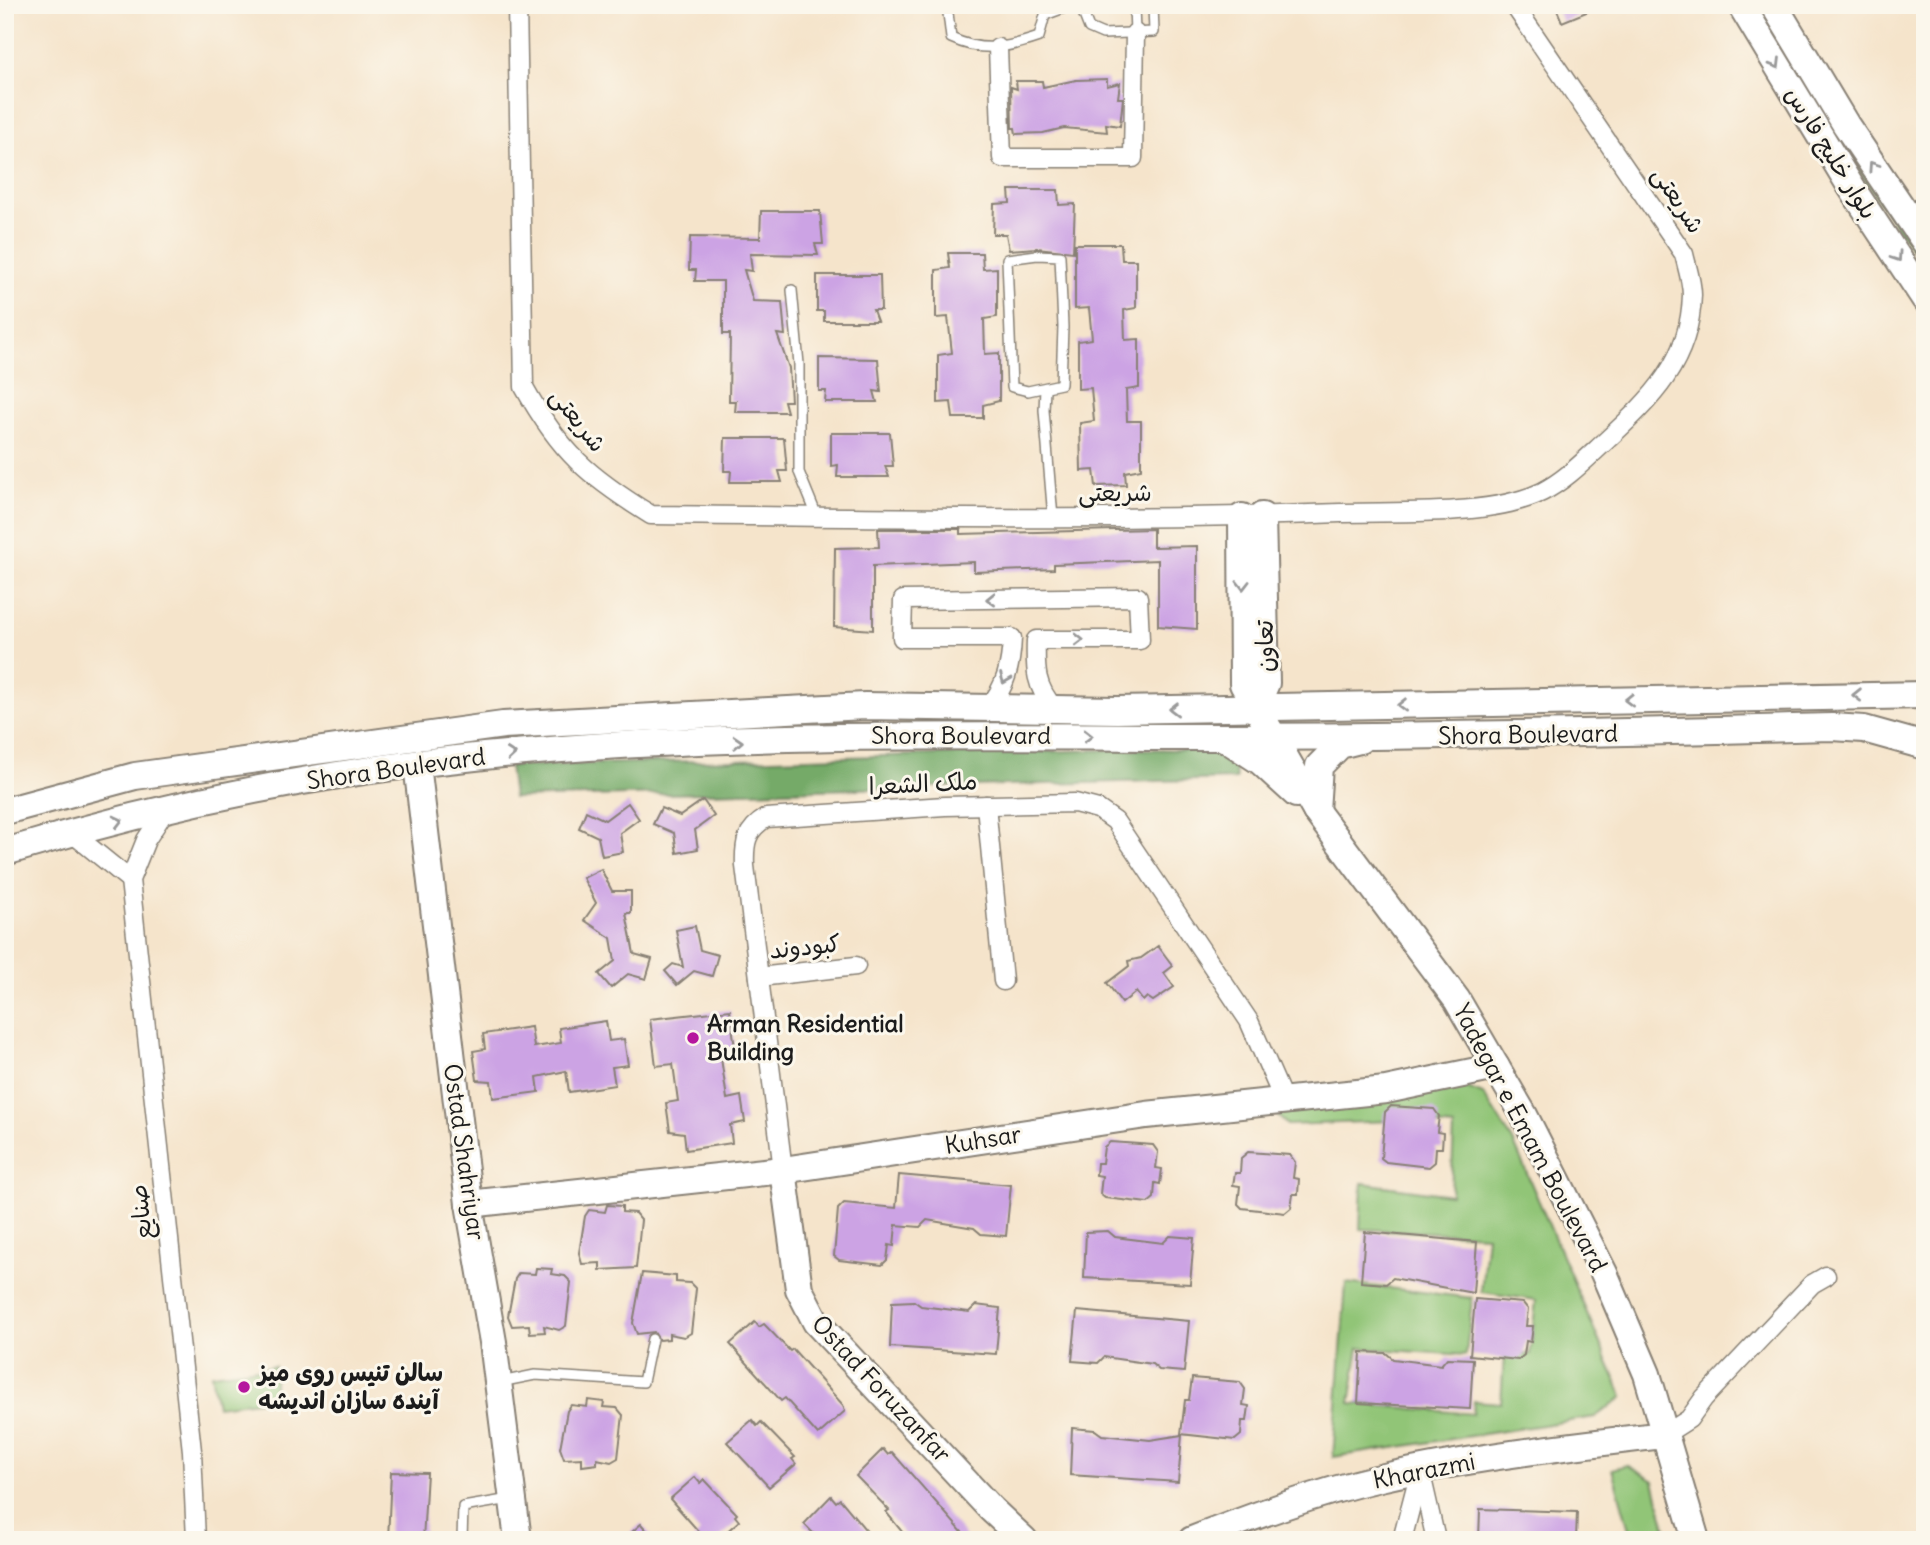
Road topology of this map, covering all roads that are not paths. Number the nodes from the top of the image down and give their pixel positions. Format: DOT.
graph roads {
  1 [pos="517,5"];
  2 [pos="947,5"];
  3 [pos="1072,5"];
  4 [pos="1080,5"];
  5 [pos="1134,5"];
  6 [pos="1153,5"];
  7 [pos="1514,5"];
  8 [pos="1741,5"];
  9 [pos="1774,5"];
  10 [pos="1135,33"];
  11 [pos="998,48"];
  12 [pos="1925,243"];
  13 [pos="792,290"];
  14 [pos="1925,299"];
  15 [pos="1045,389"];
  16 [pos="817,516"];
  17 [pos="1252,517"];
  18 [pos="1053,518"];
  19 [pos="1012,638"];
  20 [pos="1036,640"];
  21 [pos="1925,695"];
  22 [pos="1256,706"];
  23 [pos="988,708"];
  24 [pos="1055,709"];
  25 [pos="1272,736"];
  26 [pos="1223,737"];
  27 [pos="1373,737"];
  28 [pos="1925,746"];
  29 [pos="417,764"];
  30 [pos="986,805"];
  31 [pos="166,809"];
  32 [pos="5,811"];
  33 [pos="1316,811"];
  34 [pos="72,833"];
  35 [pos="5,852"];
  36 [pos="130,880"];
  37 [pos="856,966"];
  38 [pos="759,977"];
  39 [pos="1003,981"];
  40 [pos="1496,1067"];
  41 [pos="1284,1101"];
  42 [pos="783,1170"];
  43 [pos="469,1204"];
  44 [pos="1826,1276"];
  45 [pos="652,1339"];
  46 [pos="498,1382"];
  47 [pos="1664,1435"];
  48 [pos="1420,1471"];
  49 [pos="512,1499"];
  50 [pos="196,1540"];
  51 [pos="462,1540"];
  52 [pos="518,1540"];
  53 [pos="1024,1540"];
  54 [pos="1192,1540"];
  55 [pos="1402,1540"];
  56 [pos="1436,1540"];
  57 [pos="1696,1540"];
  1 -- 16 [label="street, شریعتی"];
  2 -- 11 [label="lane"];
  3 -- 11 [label="lane"];
  4 -- 10 [label="lane"];
  5 -- 10 [label="lane"];
  6 -- 10 [label="lane"];
  7 -- 17 [label="street, شریعتی"];
  8 -- 14 [label="street, بلوار خلیج فارس, one-way"];
  12 -- 9 [label="street, بلوار خلیج فارس, one-way"];
  10 -- 11 [label="street"];
  13 -- 16 [label="lane"];
  15 -- 15 [label="lane"];
  15 -- 18 [label="lane"];
  16 -- 18 [label="street, شریعتی"];
  17 -- 18 [label="street, شریعتی"];
  17 -- 22 [label="street, تعاون"];
  19 -- 20 [label="street"];
  20 -- 19 [label="street, one-way"];
  19 -- 23 [label="street, one-way"];
  20 -- 24 [label="street"];
  21 -- 22 [label="street, Shora Boulevard, one-way"];
  22 -- 24 [label="street, Shora Boulevard, one-way"];
  22 -- 25 [label="street, Yadegar e Emam Boulevard"];
  23 -- 24 [label="street, Shora Boulevard"];
  23 -- 32 [label="street, Shora Boulevard"];
  25 -- 26 [label="street, Shora Boulevard"];
  25 -- 27 [label="street, Shora Boulevard"];
  25 -- 33 [label="street, Yadegar e Emam Boulevard"];
  29 -- 26 [label="street, Shora Boulevard, one-way"];
  26 -- 33 [label="street"];
  27 -- 28 [label="street, Shora Boulevard"];
  27 -- 33 [label="street"];
  29 -- 31 [label="street, Shora Boulevard"];
  29 -- 43 [label="street, Ostad Shahriyar"];
  30 -- 38 [label="street, ملک الشعرا"];
  30 -- 39 [label="street"];
  30 -- 41 [label="street, ملک الشعرا"];
  34 -- 31 [label="street, Shora Boulevard, one-way"];
  31 -- 36 [label="street"];
  33 -- 40 [label="street, Yadegar e Emam Boulevard"];
  34 -- 35 [label="street, Shora Boulevard"];
  34 -- 36 [label="street"];
  36 -- 50 [label="street, صنایع"];
  37 -- 38 [label="street, کبودوند"];
  38 -- 42 [label="street, ملک الشعرا"];
  40 -- 41 [label="street, Kuhsar"];
  40 -- 47 [label="street, Yadegar e Emam Boulevard"];
  41 -- 42 [label="street, Kuhsar"];
  42 -- 43 [label="street, Kuhsar"];
  42 -- 53 [label="street, Ostad Foruzanfar"];
  43 -- 46 [label="street, Ostad Shahriyar"];
  44 -- 47 [label="street"];
  45 -- 46 [label="lane"];
  46 -- 49 [label="street, Ostad Shahriyar"];
  47 -- 48 [label="street, Kharazmi"];
  47 -- 57 [label="street, Yadegar e Emam Boulevard"];
  48 -- 54 [label="street, Kharazmi"];
  48 -- 55 [label="street"];
  48 -- 56 [label="street"];
  49 -- 51 [label="lane"];
  49 -- 52 [label="street, Ostad Shahriyar"];
}
